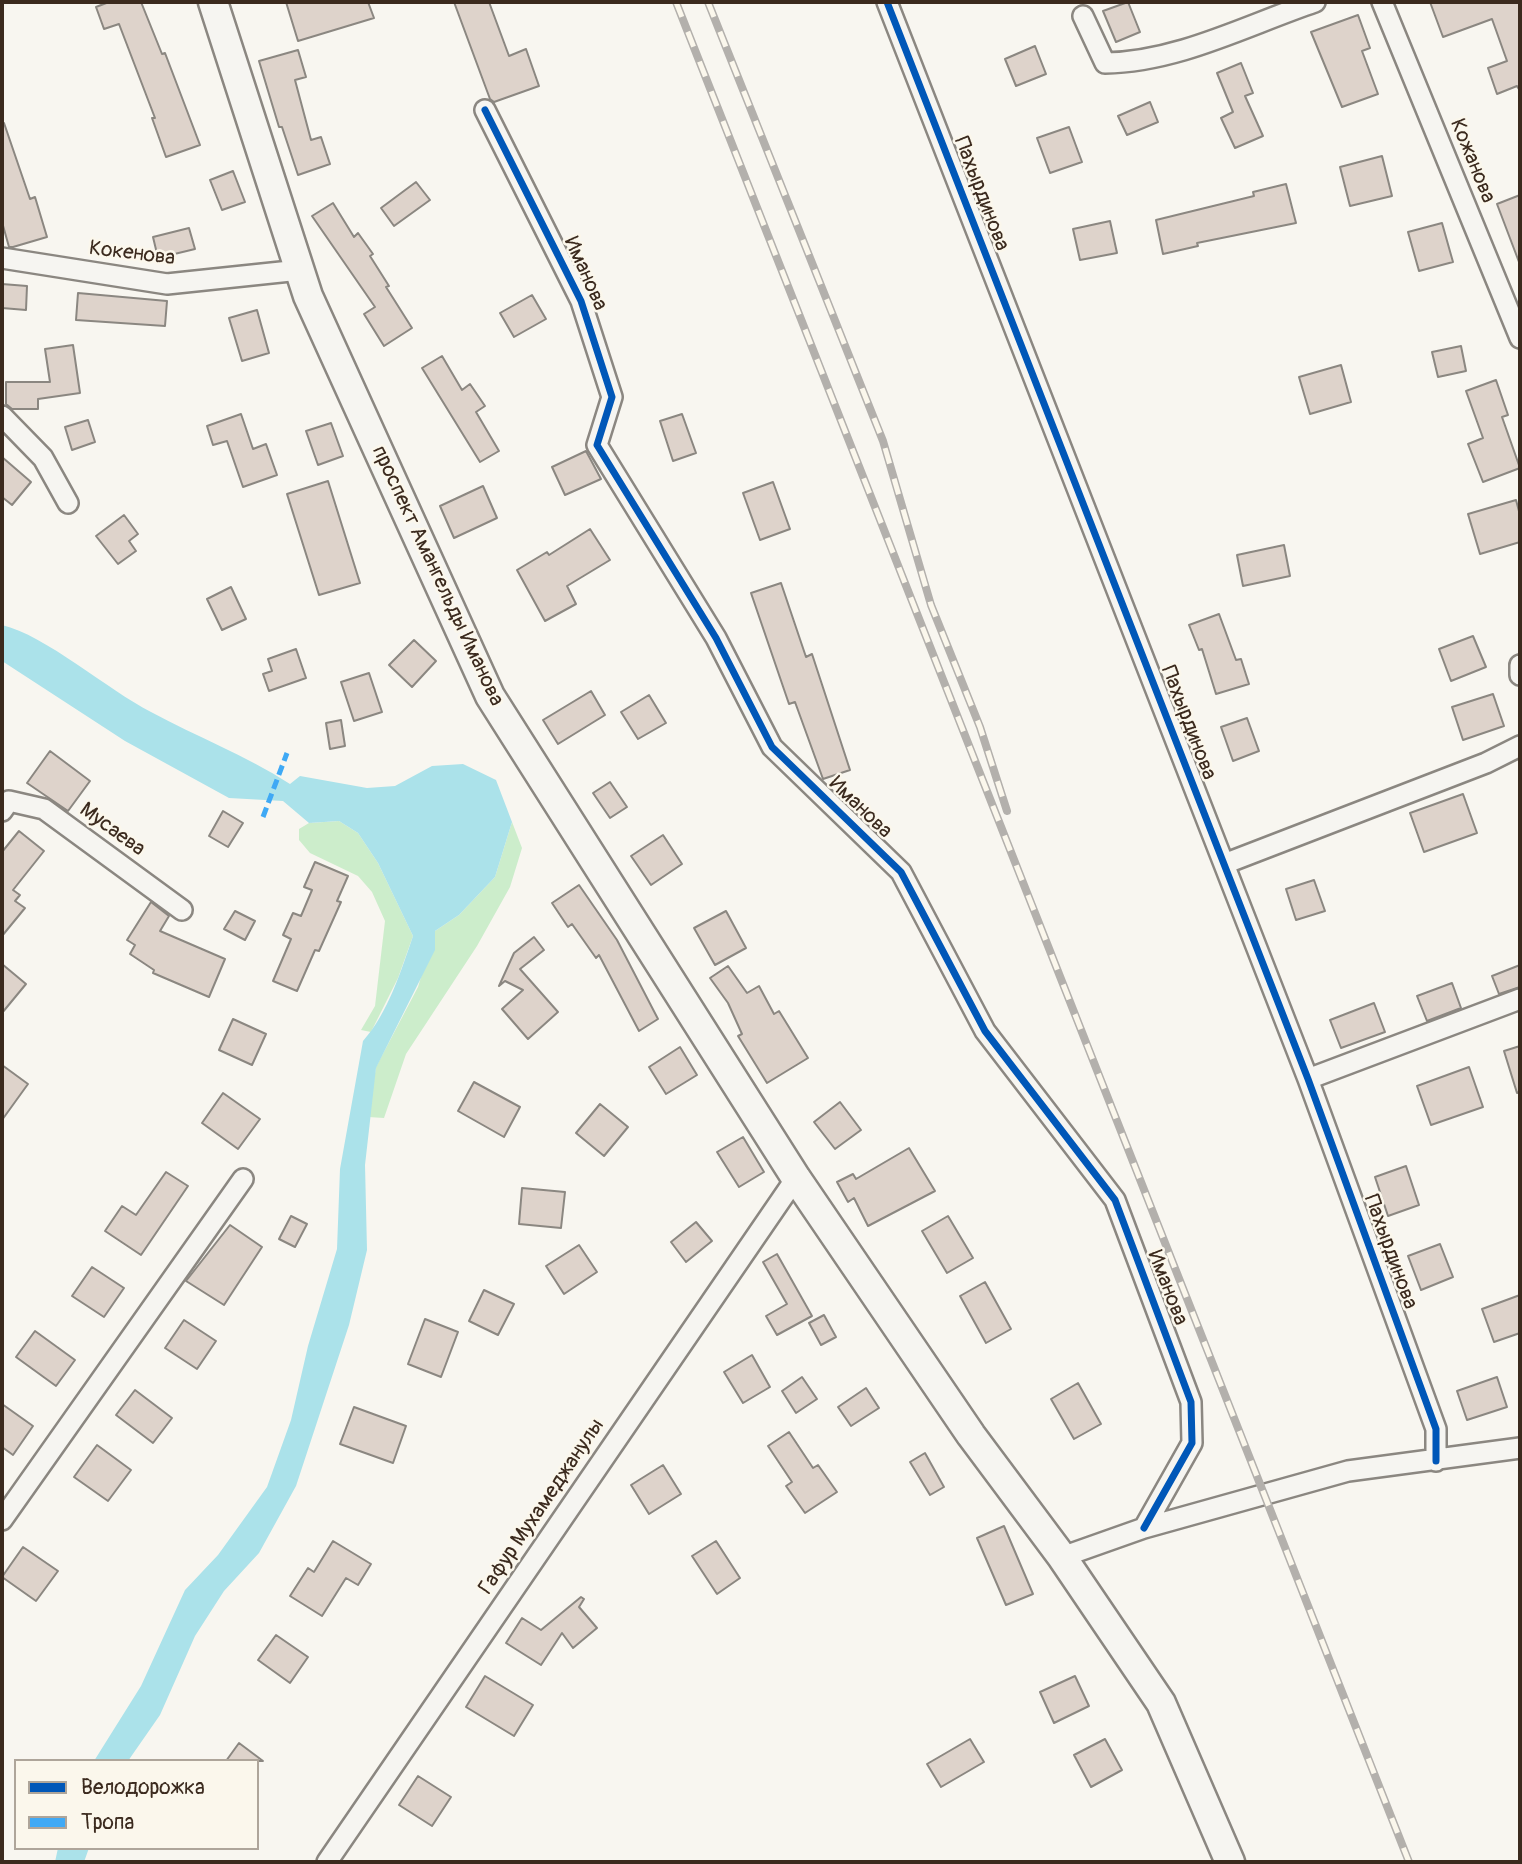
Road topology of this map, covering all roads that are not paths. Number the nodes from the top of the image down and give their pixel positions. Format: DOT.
graph roads {
  1 [pos="213,2"];
  2 [pos="887,2"];
  3 [pos="1315,2"];
  4 [pos="1382,2"];
  5 [pos="1083,16"];
  6 [pos="485,110"];
  7 [pos="2,258"];
  8 [pos="300,270"];
  9 [pos="1520,338"];
  10 [pos="2,416"];
  11 [pos="68,503"];
  12 [pos="1520,665"];
  13 [pos="1520,675"];
  14 [pos="1520,746"];
  15 [pos="5,806"];
  16 [pos="1224,864"];
  17 [pos="182,910"];
  18 [pos="1520,999"];
  19 [pos="1308,1079"];
  20 [pos="796,1178"];
  21 [pos="243,1179"];
  22 [pos="1520,1448"];
  23 [pos="1436,1461"];
  24 [pos="2,1520"];
  25 [pos="1144,1528"];
  26 [pos="1062,1557"];
  27 [pos="327,1862"];
  28 [pos="1230,1862"];
  1 -- 8 [label="main road, проспект Амангельды Иманова"];
  2 -- 16 [label="street, Пахырдинова"];
  3 -- 5 [label="street"];
  4 -- 9 [label="street, Кожанова"];
  6 -- 25 [label="street, Иманова"];
  7 -- 8 [label="street, Кокенова"];
  8 -- 20 [label="main road, проспект Амангельды Иманова"];
  10 -- 11 [label="street"];
  12 -- 13 [label="street"];
  14 -- 16 [label="street"];
  15 -- 17 [label="street, Мусаева"];
  16 -- 19 [label="street, Пахырдинова"];
  18 -- 19 [label="street"];
  19 -- 23 [label="street, Пахырдинова"];
  20 -- 26 [label="main road"];
  20 -- 27 [label="street, Гафур Мухамеджанулы"];
  21 -- 24 [label="street"];
  22 -- 23 [label="street"];
  23 -- 25 [label="street"];
  25 -- 26 [label="street"];
  26 -- 28 [label="main road"];
}
